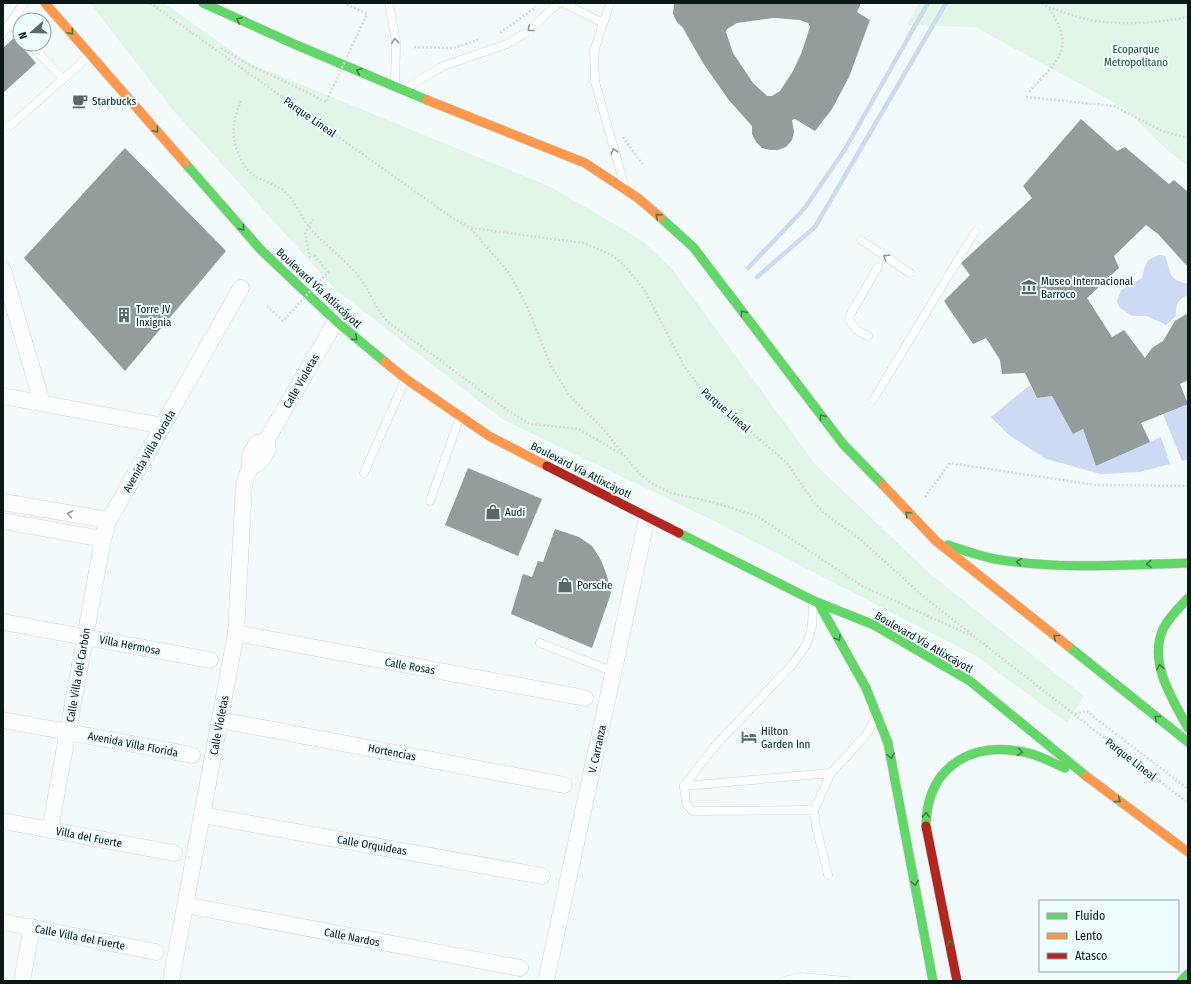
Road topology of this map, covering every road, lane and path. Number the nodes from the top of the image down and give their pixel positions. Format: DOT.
graph roads {
  1 [pos="24,3"];
  2 [pos="45,3"];
  3 [pos="150,3"];
  4 [pos="203,3"];
  5 [pos="344,3"];
  6 [pos="389,3"];
  7 [pos="541,3"];
  8 [pos="558,3"];
  9 [pos="563,3"];
  10 [pos="610,3"];
  11 [pos="1042,3"];
  12 [pos="1048,7"];
  13 [pos="1188,17"];
  14 [pos="603,23"];
  15 [pos="11,24"];
  16 [pos="3,33"];
  17 [pos="493,36"];
  18 [pos="480,40"];
  19 [pos="414,47"];
  20 [pos="221,48"];
  21 [pos="38,52"];
  22 [pos="90,55"];
  23 [pos="63,79"];
  24 [pos="399,88"];
  25 [pos="1029,92"];
  26 [pos="1026,97"];
  27 [pos="241,101"];
  28 [pos="3,127"];
  29 [pos="621,130"];
  30 [pos="1188,138"];
  31 [pos="642,164"];
  32 [pos="625,188"];
  33 [pos="313,219"];
  34 [pos="309,227"];
  35 [pos="471,228"];
  36 [pos="975,232"];
  37 [pos="861,240"];
  38 [pos="314,255"];
  39 [pos="310,258"];
  40 [pos="878,267"];
  41 [pos="3,270"];
  42 [pos="910,273"];
  43 [pos="241,288"];
  44 [pos="267,306"];
  45 [pos="336,321"];
  46 [pos="868,336"];
  47 [pos="406,379"];
  48 [pos="3,396"];
  49 [pos="873,400"];
  50 [pos="42,403"];
  51 [pos="460,417"];
  52 [pos="163,426"];
  53 [pos="625,456"];
  54 [pos="364,473"];
  55 [pos="1188,486"];
  56 [pos="925,498"];
  57 [pos="430,500"];
  58 [pos="3,502"];
  59 [pos="647,518"];
  60 [pos="109,520"];
  61 [pos="3,521"];
  62 [pos="103,539"];
  63 [pos="936,541"];
  64 [pos="1188,563"];
  65 [pos="1188,598"];
  66 [pos="816,602"];
  67 [pos="3,622"];
  68 [pos="236,633"];
  69 [pos="85,637"];
  70 [pos="976,638"];
  71 [pos="540,643"];
  72 [pos="210,660"];
  73 [pos="614,672"];
  74 [pos="585,698"];
  75 [pos="879,713"];
  76 [pos="1074,714"];
  77 [pos="3,720"];
  78 [pos="220,720"];
  79 [pos="1188,728"];
  80 [pos="68,732"];
  81 [pos="1188,742"];
  82 [pos="192,755"];
  83 [pos="832,773"];
  84 [pos="1086,776"];
  85 [pos="564,785"];
  86 [pos="684,786"];
  87 [pos="1188,789"];
  88 [pos="1188,803"];
  89 [pos="814,810"];
  90 [pos="202,815"];
  91 [pos="3,821"];
  92 [pos="50,830"];
  93 [pos="1188,852"];
  94 [pos="174,853"];
  95 [pos="828,875"];
  96 [pos="542,876"];
  97 [pos="185,905"];
  98 [pos="3,922"];
  99 [pos="32,927"];
  100 [pos="156,952"];
  101 [pos="520,968"];
  102 [pos="1188,974"];
  103 [pos="22,981"];
  104 [pos="171,981"];
  105 [pos="546,981"];
  106 [pos="785,981"];
  107 [pos="846,981"];
  108 [pos="933,981"];
  109 [pos="957,981"];
  110 [pos="1181,981"];
  1 -- 15 [label="lane"];
  2 -- 22 [label="main road, Boulevard Vía Atlixcáyotl, one-way"];
  3 -- 35 [label="path, Parque Lineal"];
  24 -- 4 [label="main road, one-way"];
  5 -- 20 [label="path, bridge"];
  24 -- 6 [label="lane, one-way"];
  7 -- 17 [label="path"];
  8 -- 24 [label="lane, one-way"];
  9 -- 14 [label="lane"];
  10 -- 14 [label="lane"];
  11 -- 12 [label="path"];
  12 -- 13 [label="path"];
  12 -- 25 [label="path"];
  32 -- 14 [label="lane, one-way"];
  15 -- 16 [label="lane"];
  18 -- 19 [label="path"];
  21 -- 23 [label="lane"];
  22 -- 23 [label="lane"];
  22 -- 45 [label="main road, Boulevard Vía Atlixcáyotl, one-way"];
  23 -- 28 [label="lane"];
  24 -- 32 [label="main road"];
  26 -- 30 [label="path"];
  27 -- 34 [label="path"];
  29 -- 31 [label="path"];
  63 -- 32 [label="main road, one-way"];
  33 -- 34 [label="path"];
  34 -- 39 [label="path"];
  34 -- 53 [label="path"];
  35 -- 53 [label="path, Parque Lineal"];
  35 -- 70 [label="path, Parque Lineal"];
  36 -- 49 [label="lane"];
  42 -- 37 [label="lane, one-way"];
  38 -- 44 [label="path, bridge"];
  40 -- 46 [label="lane"];
  41 -- 50 [label="street"];
  43 -- 52 [label="street, Avenida Villa Dorada"];
  45 -- 47 [label="main road, Boulevard Vía Atlixcáyotl, one-way"];
  45 -- 68 [label="street, Calle Violetas"];
  47 -- 51 [label="main road, Boulevard Vía Atlixcáyotl"];
  47 -- 54 [label="lane"];
  48 -- 50 [label="street"];
  50 -- 52 [label="street"];
  51 -- 57 [label="lane"];
  51 -- 59 [label="main road, Boulevard Vía Atlixcáyotl"];
  52 -- 60 [label="street, Avenida Villa Dorada"];
  53 -- 70 [label="path, Parque Lineal"];
  55 -- 56 [label="path"];
  60 -- 58 [label="street, one-way"];
  59 -- 66 [label="main road, Boulevard Vía Atlixcáyotl"];
  59 -- 73 [label="street, V. Carranza"];
  60 -- 62 [label="street, Calle Villa del Carbón"];
  61 -- 62 [label="street"];
  62 -- 69 [label="street, Calle Villa del Carbón"];
  64 -- 63 [label="main road, one-way"];
  81 -- 63 [label="main road, one-way"];
  79 -- 65 [label="main road, one-way"];
  66 -- 75 [label="main road, one-way"];
  66 -- 84 [label="main road, Boulevard Vía Atlixcáyotl"];
  66 -- 86 [label="lane"];
  67 -- 69 [label="street, Villa Hermosa"];
  68 -- 74 [label="street, Calle Rosas"];
  68 -- 78 [label="street, Calle Violetas"];
  69 -- 72 [label="street, Villa Hermosa"];
  69 -- 80 [label="street, Calle Villa del Carbón"];
  70 -- 76 [label="path, Parque Lineal"];
  71 -- 73 [label="lane"];
  73 -- 105 [label="street, V. Carranza"];
  75 -- 83 [label="lane"];
  75 -- 108 [label="main road, one-way"];
  76 -- 87 [label="path, Parque Lineal"];
  76 -- 88 [label="path, Parque Lineal"];
  77 -- 80 [label="street, Avenida Villa Florida"];
  78 -- 85 [label="street, Hortencias"];
  78 -- 90 [label="street, Calle Violetas"];
  80 -- 82 [label="street, Avenida Villa Florida"];
  80 -- 92 [label="street, Calle Villa del Carbón"];
  83 -- 86 [label="lane"];
  83 -- 89 [label="lane"];
  84 -- 93 [label="main road, Boulevard Vía Atlixcáyotl, one-way"];
  109 -- 84 [label="main road, one-way"];
  86 -- 89 [label="lane"];
  89 -- 95 [label="lane"];
  90 -- 96 [label="street, Calle Orquídeas"];
  90 -- 97 [label="street, Calle Violetas"];
  91 -- 92 [label="street, Villa del Fuerte"];
  92 -- 94 [label="street, Villa del Fuerte"];
  97 -- 101 [label="street, Calle Nardos"];
  97 -- 104 [label="street, Calle Violetas"];
  98 -- 99 [label="street, Calle Villa del Fuerte"];
  99 -- 100 [label="street, Calle Villa del Fuerte"];
  99 -- 103 [label="street"];
  102 -- 110 [label="main road"];
  106 -- 107 [label="lane"];
}
